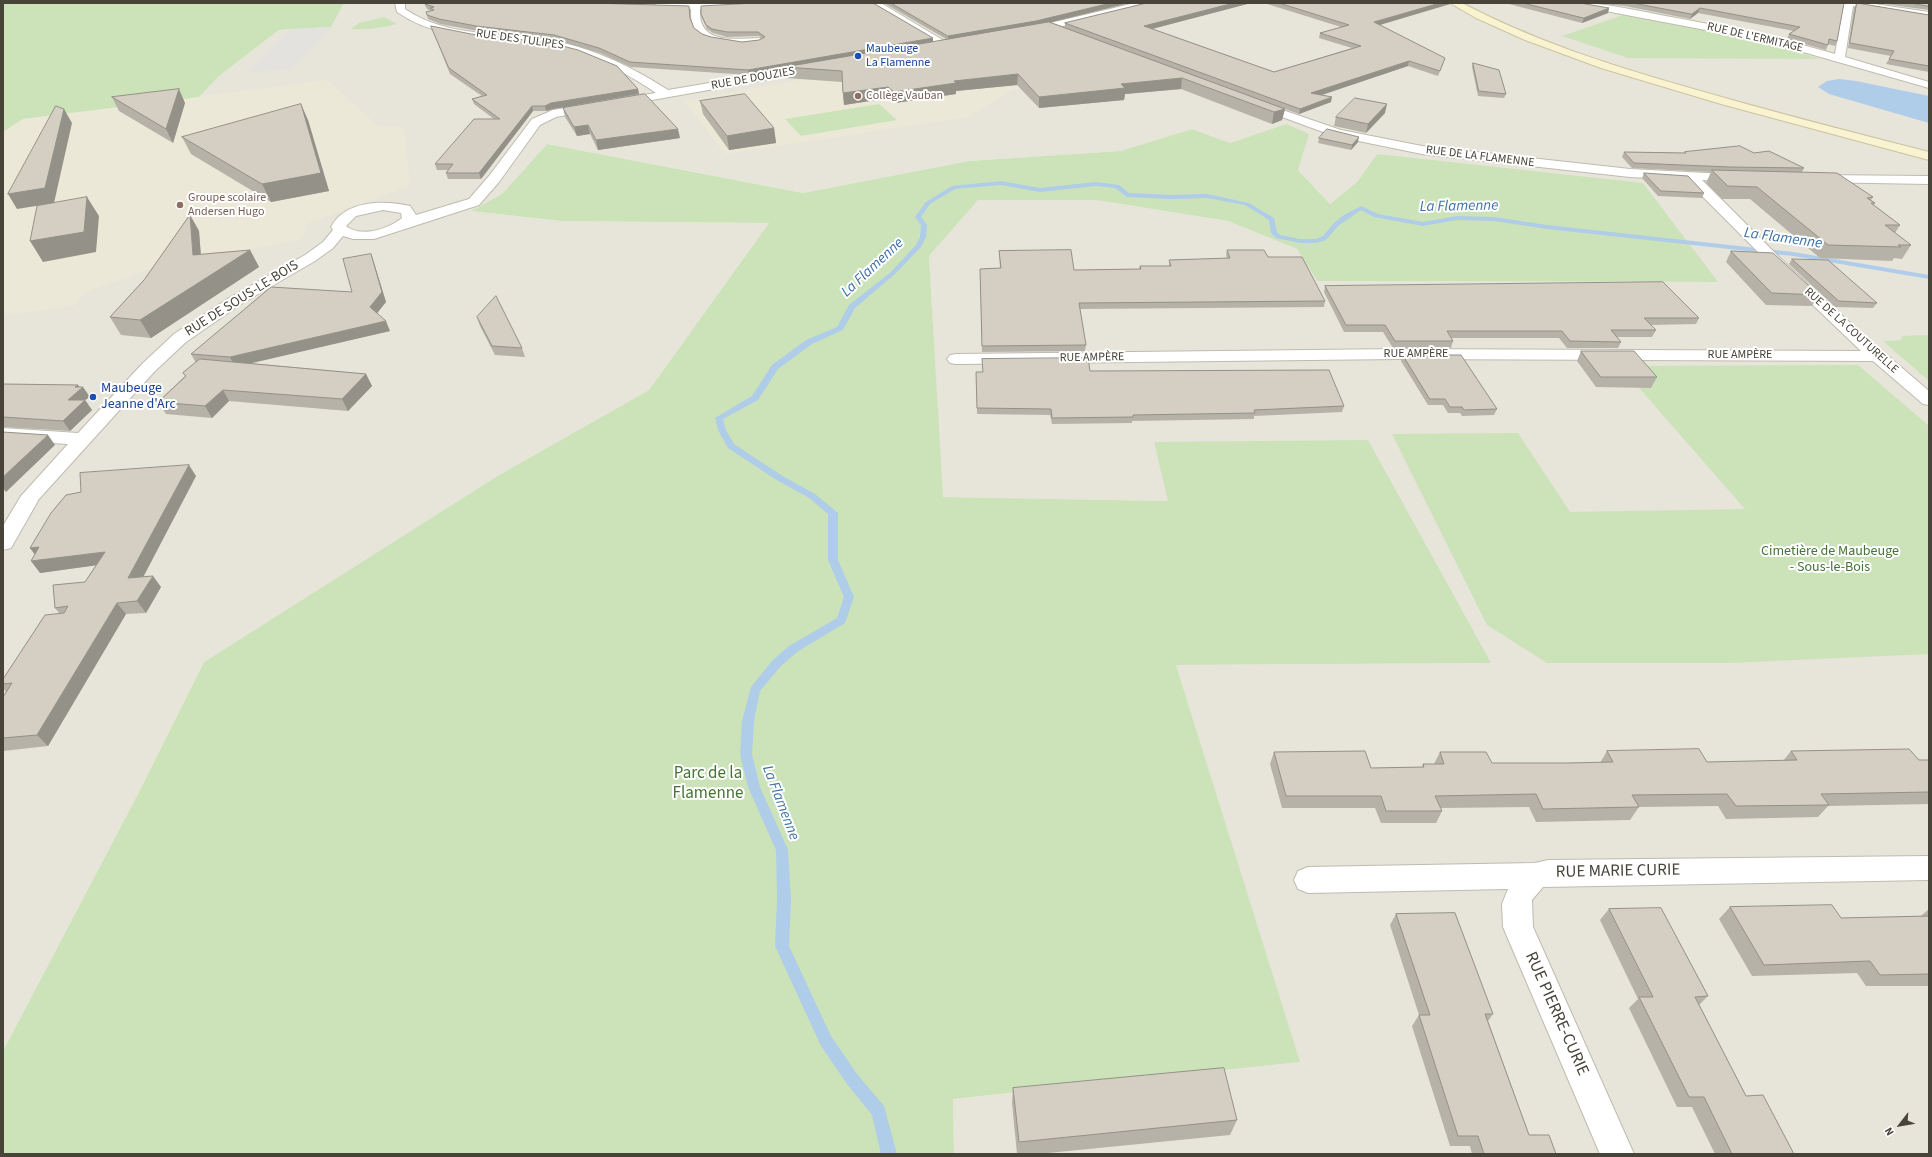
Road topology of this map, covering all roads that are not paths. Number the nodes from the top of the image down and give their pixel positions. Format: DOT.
graph roads {
  1 [pos="400,3"];
  2 [pos="755,3"];
  3 [pos="874,3"];
  4 [pos="1148,3"];
  5 [pos="1455,3"];
  6 [pos="1579,3"];
  7 [pos="1849,3"];
  8 [pos="648,6"];
  9 [pos="695,6"];
  10 [pos="1658,6"];
  11 [pos="1644,14"];
  12 [pos="1929,15"];
  13 [pos="1050,27"];
  14 [pos="1022,32"];
  15 [pos="1067,33"];
  16 [pos="759,41"];
  17 [pos="959,43"];
  18 [pos="946,45"];
  19 [pos="932,48"];
  20 [pos="1836,58"];
  21 [pos="825,66"];
  22 [pos="1929,85"];
  23 [pos="666,94"];
  24 [pos="1245,100"];
  25 [pos="1929,156"];
  26 [pos="1690,176"];
  27 [pos="1749,178"];
  28 [pos="1808,179"];
  29 [pos="1929,180"];
  30 [pos="405,216"];
  31 [pos="341,230"];
  32 [pos="377,234"];
  33 [pos="310,258"];
  34 [pos="1876,356"];
  35 [pos="956,359"];
  36 [pos="1929,400"];
  37 [pos="3,434"];
  38 [pos="82,439"];
  39 [pos="3,543"];
  40 [pos="1929,868"];
  41 [pos="1535,876"];
  42 [pos="1308,880"];
  43 [pos="1617,1154"];
  1 -- 23 [label="street, RUE DES TULIPES"];
  2 -- 9 [label="street"];
  3 -- 18 [label="street"];
  4 -- 13 [label="street"];
  5 -- 25 [label="main road"];
  6 -- 11 [label="street, RUE DE L'ERMITAGE"];
  7 -- 12 [label="street"];
  7 -- 20 [label="street"];
  8 -- 9 [label="street"];
  9 -- 16 [label="street"];
  10 -- 11 [label="street"];
  11 -- 20 [label="street, RUE DE L'ERMITAGE"];
  13 -- 14 [label="street"];
  13 -- 15 [label="street"];
  17 -- 18 [label="street"];
  18 -- 19 [label="street"];
  20 -- 22 [label="street, RUE DE L'ERMITAGE"];
  21 -- 23 [label="street, RUE DE DOUZIES"];
  23 -- 30 [label="street, RUE DE DOUZIES"];
  24 -- 26 [label="street, RUE DE LA FLAMENNE"];
  26 -- 27 [label="street, RUE DE LA FLAMENNE"];
  26 -- 34 [label="street, RUE DE LA COUTURELLE"];
  28 -- 29 [label="street"];
  30 -- 31 [label="street, RUE DE SOUS-LE-BOIS"];
  30 -- 32 [label="street, RUE DE SOUS-LE-BOIS"];
  31 -- 32 [label="street"];
  31 -- 33 [label="street, RUE DE SOUS-LE-BOIS"];
  32 -- 33 [label="street, RUE DE SOUS-LE-BOIS"];
  33 -- 38 [label="street, RUE DE SOUS-LE-BOIS"];
  34 -- 35 [label="street, RUE AMPÈRE"];
  34 -- 36 [label="street, RUE DE LA COUTURELLE"];
  37 -- 38 [label="street"];
  38 -- 39 [label="street, RUE DE SOUS-LE-BOIS"];
  40 -- 41 [label="street, RUE MARIE CURIE"];
  41 -- 42 [label="street, RUE MARIE CURIE"];
  41 -- 43 [label="street, RUE PIERRE-CURIE"];
}
